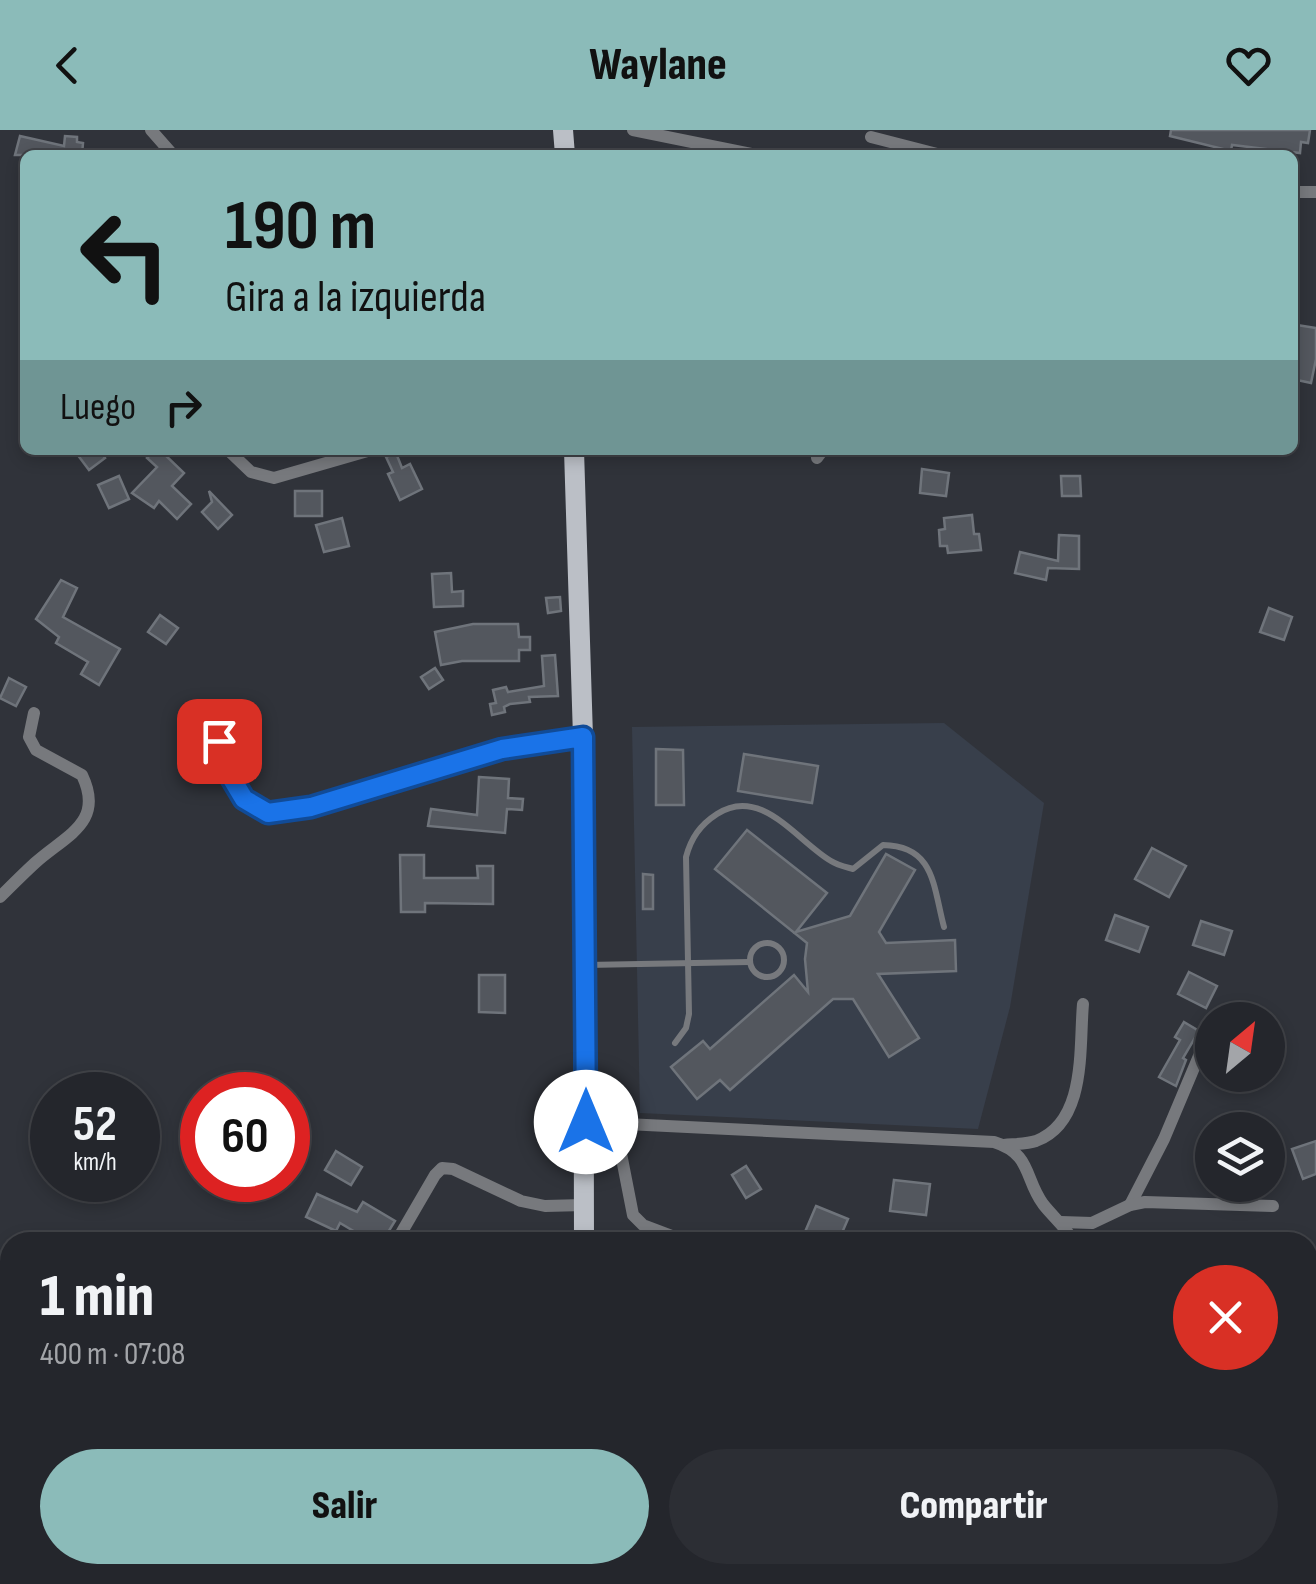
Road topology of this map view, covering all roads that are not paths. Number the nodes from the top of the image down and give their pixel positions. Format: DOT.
graph roads {
  1 [pos="151,130"];
  2 [pos="633,130"];
  3 [pos="872,134"];
  4 [pos="169,150"];
  5 [pos="731,150"];
  6 [pos="925,150"];
  7 [pos="233,455"];
  8 [pos="354,455"];
  9 [pos="574,455"];
  10 [pos="34,713"];
  11 [pos="216,718"];
  12 [pos="583,737"];
  13 [pos="0,897"];
  14 [pos="944,927"];
  15 [pos="749,962"];
  16 [pos="584,965"];
  17 [pos="690,965"];
  18 [pos="1082,1004"];
  19 [pos="675,1042"];
  20 [pos="1195,1067"];
  21 [pos="586,1122"];
  22 [pos="615,1123"];
  23 [pos="1004,1145"];
  24 [pos="1130,1204"];
  25 [pos="584,1205"];
  26 [pos="1273,1206"];
  27 [pos="1061,1222"];
  28 [pos="402,1232"];
  29 [pos="583,1232"];
  30 [pos="662,1232"];
  31 [pos="1068,1232"];
  1 -- 4 [label="street"];
  2 -- 5 [label="street"];
  3 -- 6 [label="street"];
  7 -- 8 [label="street"];
  9 -- 12 [label="main road"];
  10 -- 13 [label="street"];
  11 -- 12 [label="street"];
  12 -- 16 [label="main road"];
  14 -- 17 [label="lane"];
  15 -- 15 [label="lane"];
  15 -- 17 [label="lane"];
  16 -- 17 [label="lane"];
  16 -- 21 [label="main road"];
  17 -- 19 [label="lane"];
  18 -- 23 [label="street"];
  20 -- 24 [label="street"];
  21 -- 22 [label="street"];
  21 -- 25 [label="main road"];
  22 -- 23 [label="street"];
  22 -- 30 [label="street"];
  23 -- 27 [label="street"];
  24 -- 26 [label="street"];
  24 -- 27 [label="street"];
  25 -- 28 [label="street"];
  25 -- 29 [label="main road"];
  27 -- 31 [label="street"];
}
